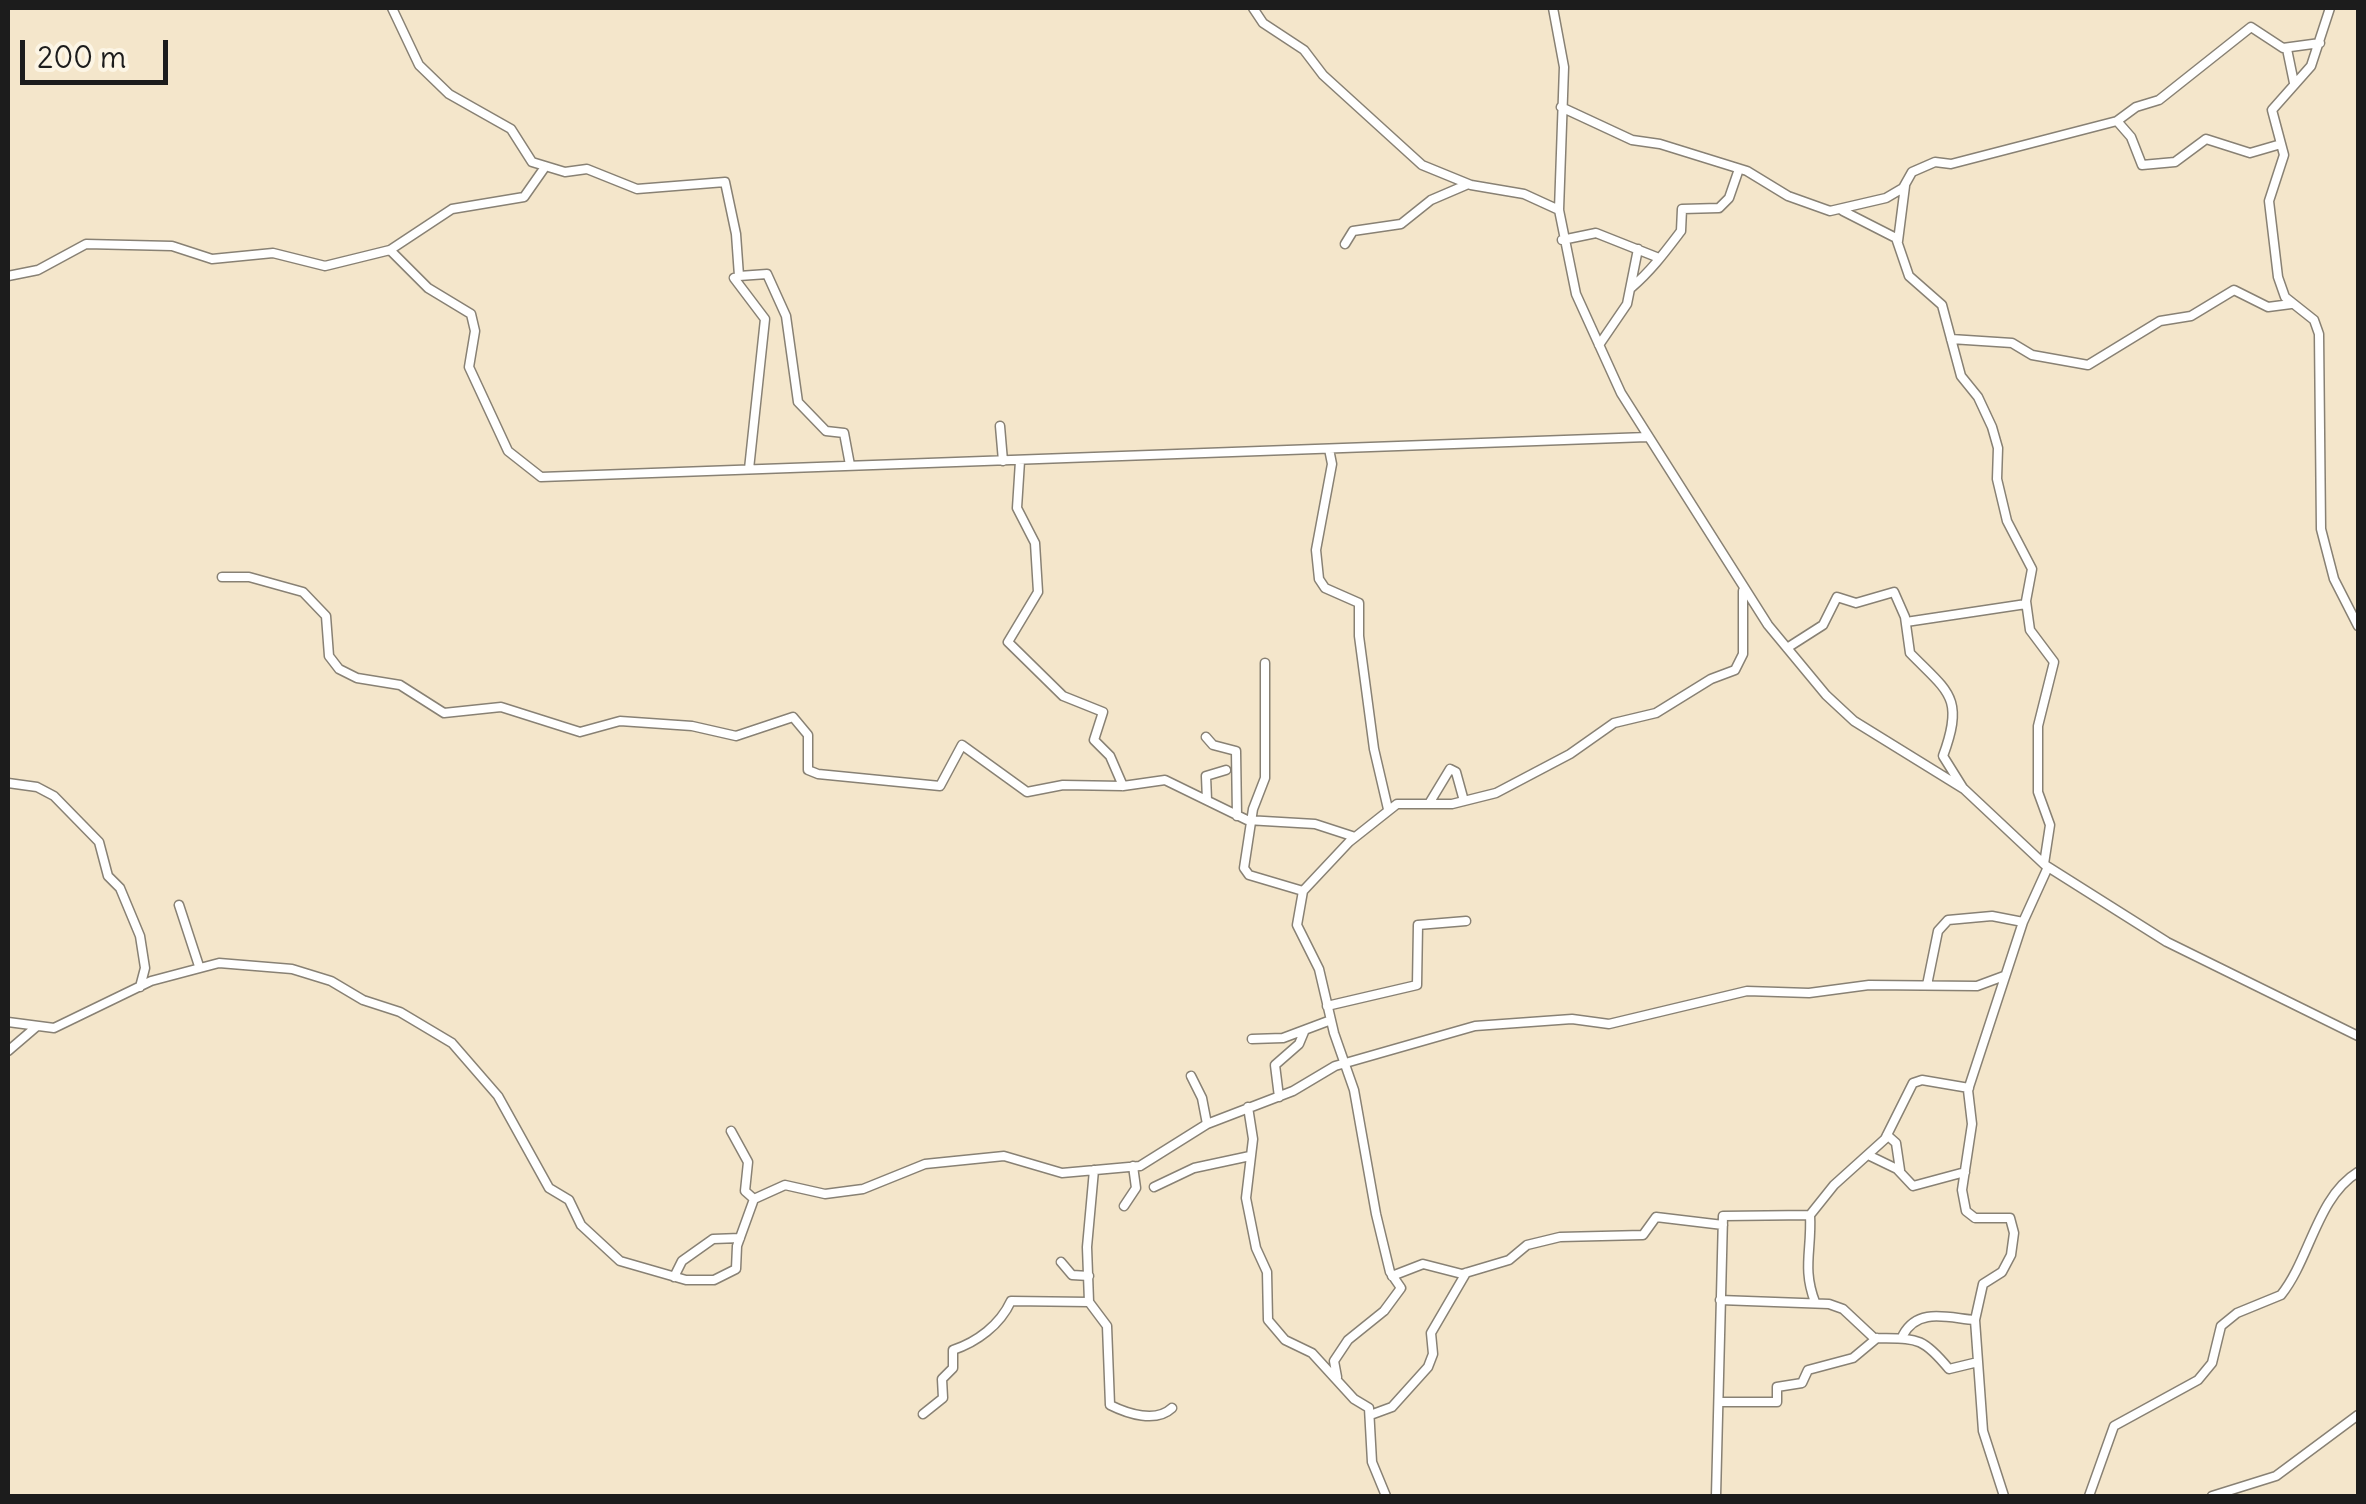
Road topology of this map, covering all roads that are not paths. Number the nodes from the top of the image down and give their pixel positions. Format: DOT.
graph roads {
  1 [pos="392,8"];
  2 [pos="1253,8"];
  3 [pos="1553,8"];
  4 [pos="2330,8"];
  5 [pos="2320,43"];
  6 [pos="2287,49"];
  7 [pos="2294,83"];
  8 [pos="1561,107"];
  9 [pos="2117,121"];
  10 [pos="2281,144"];
  11 [pos="545,168"];
  12 [pos="1738,170"];
  13 [pos="1471,185"];
  14 [pos="1905,185"];
  15 [pos="1559,206"];
  16 [pos="1843,211"];
  17 [pos="1562,240"];
  18 [pos="1898,241"];
  19 [pos="1345,244"];
  20 [pos="1638,249"];
  21 [pos="390,250"];
  22 [pos="1659,258"];
  23 [pos="8,276"];
  24 [pos="734,278"];
  25 [pos="1631,288"];
  26 [pos="2292,304"];
  27 [pos="1951,339"];
  28 [pos="1600,345"];
  29 [pos="1000,426"];
  30 [pos="1646,437"];
  31 [pos="1329,449"];
  32 [pos="1003,461"];
  33 [pos="1020,461"];
  34 [pos="850,466"];
  35 [pos="750,469"];
  36 [pos="222,577"];
  37 [pos="1743,591"];
  38 [pos="2026,604"];
  39 [pos="1906,622"];
  40 [pos="2358,626"];
  41 [pos="1787,648"];
  42 [pos="1265,663"];
  43 [pos="1206,738"];
  44 [pos="1226,770"];
  45 [pos="8,783"];
  46 [pos="1123,786"];
  47 [pos="1964,789"];
  48 [pos="1207,800"];
  49 [pos="1430,802"];
  50 [pos="1464,802"];
  51 [pos="1388,809"];
  52 [pos="1238,816"];
  53 [pos="1250,820"];
  54 [pos="1355,837"];
  55 [pos="2046,866"];
  56 [pos="1304,891"];
  57 [pos="178,904"];
  58 [pos="1466,921"];
  59 [pos="2023,922"];
  60 [pos="199,966"];
  61 [pos="2004,976"];
  62 [pos="1927,985"];
  63 [pos="140,986"];
  64 [pos="1327,1006"];
  65 [pos="1330,1020"];
  66 [pos="8,1022"];
  67 [pos="36,1027"];
  68 [pos="1304,1032"];
  69 [pos="2358,1036"];
  70 [pos="1252,1039"];
  71 [pos="8,1051"];
  72 [pos="1345,1062"];
  73 [pos="1191,1076"];
  74 [pos="1969,1088"];
  75 [pos="1279,1097"];
  76 [pos="1248,1107"];
  77 [pos="1206,1124"];
  78 [pos="731,1131"];
  79 [pos="1888,1135"];
  80 [pos="1868,1155"];
  81 [pos="1250,1156"];
  82 [pos="1133,1166"];
  83 [pos="1094,1170"];
  84 [pos="1900,1172"];
  85 [pos="1966,1172"];
  86 [pos="2358,1172"];
  87 [pos="1154,1187"];
  88 [pos="754,1199"];
  89 [pos="1124,1206"];
  90 [pos="1810,1216"];
  91 [pos="1723,1225"];
  92 [pos="740,1238"];
  93 [pos="1061,1262"];
  94 [pos="1466,1273"];
  95 [pos="1089,1276"];
  96 [pos="1392,1276"];
  97 [pos="674,1277"];
  98 [pos="1720,1300"];
  99 [pos="1090,1302"];
  100 [pos="1814,1302"];
  101 [pos="1975,1320"];
  102 [pos="1903,1335"];
  103 [pos="1877,1338"];
  104 [pos="1978,1362"];
  105 [pos="1337,1378"];
  106 [pos="1719,1402"];
  107 [pos="1172,1408"];
  108 [pos="923,1414"];
  109 [pos="1372,1414"];
  110 [pos="2358,1415"];
  111 [pos="2003,1493"];
  112 [pos="1386,1496"];
  113 [pos="1716,1496"];
  114 [pos="2014,1496"];
  115 [pos="2077,1496"];
  116 [pos="2089,1496"];
  117 [pos="2212,1496"];
  1 -- 11 [label="street"];
  2 -- 13 [label="street"];
  3 -- 8 [label="street"];
  4 -- 5 [label="street"];
  5 -- 6 [label="street"];
  5 -- 7 [label="street"];
  6 -- 7 [label="street"];
  6 -- 9 [label="street"];
  7 -- 10 [label="street"];
  8 -- 12 [label="street"];
  8 -- 15 [label="street"];
  9 -- 10 [label="street"];
  9 -- 14 [label="street"];
  10 -- 26 [label="street"];
  11 -- 21 [label="street"];
  11 -- 34 [label="street"];
  12 -- 16 [label="street"];
  12 -- 22 [label="street"];
  13 -- 15 [label="street"];
  13 -- 19 [label="street"];
  14 -- 16 [label="street"];
  14 -- 18 [label="street"];
  15 -- 17 [label="street"];
  16 -- 18 [label="street"];
  17 -- 20 [label="street"];
  17 -- 28 [label="street"];
  18 -- 27 [label="street"];
  20 -- 22 [label="street"];
  20 -- 25 [label="street"];
  21 -- 23 [label="street"];
  21 -- 35 [label="street"];
  22 -- 25 [label="street"];
  24 -- 35 [label="street"];
  25 -- 28 [label="street"];
  26 -- 27 [label="street"];
  26 -- 40 [label="street"];
  27 -- 38 [label="street"];
  28 -- 30 [label="street"];
  29 -- 32 [label="street"];
  30 -- 31 [label="street"];
  30 -- 37 [label="street"];
  31 -- 33 [label="street"];
  31 -- 51 [label="street"];
  32 -- 33 [label="street"];
  32 -- 34 [label="street"];
  33 -- 46 [label="street"];
  34 -- 35 [label="street"];
  36 -- 46 [label="street"];
  37 -- 41 [label="street"];
  37 -- 50 [label="street"];
  38 -- 39 [label="street"];
  38 -- 55 [label="street"];
  39 -- 41 [label="street"];
  39 -- 47 [label="street"];
  41 -- 47 [label="street"];
  42 -- 53 [label="street"];
  43 -- 52 [label="street"];
  44 -- 48 [label="street"];
  45 -- 63 [label="street"];
  46 -- 48 [label="street"];
  47 -- 55 [label="street"];
  48 -- 52 [label="street"];
  49 -- 50 [label="street"];
  49 -- 50 [label="street"];
  49 -- 51 [label="street"];
  51 -- 54 [label="street"];
  52 -- 53 [label="street"];
  53 -- 54 [label="street"];
  53 -- 56 [label="street"];
  54 -- 56 [label="street"];
  55 -- 59 [label="street"];
  55 -- 69 [label="street"];
  56 -- 64 [label="street"];
  57 -- 60 [label="street"];
  58 -- 64 [label="street"];
  59 -- 61 [label="street"];
  59 -- 62 [label="street"];
  60 -- 63 [label="street"];
  60 -- 97 [label="street"];
  61 -- 62 [label="street"];
  61 -- 74 [label="street"];
  62 -- 72 [label="street"];
  63 -- 67 [label="street"];
  64 -- 65 [label="street"];
  65 -- 68 [label="street"];
  65 -- 72 [label="street"];
  66 -- 67 [label="street"];
  67 -- 71 [label="street"];
  68 -- 70 [label="street"];
  68 -- 75 [label="street"];
  72 -- 75 [label="street"];
  72 -- 96 [label="street"];
  73 -- 77 [label="street"];
  74 -- 79 [label="street"];
  74 -- 85 [label="street"];
  75 -- 76 [label="street"];
  76 -- 77 [label="street"];
  76 -- 81 [label="street"];
  77 -- 82 [label="street"];
  78 -- 88 [label="street"];
  79 -- 80 [label="street"];
  79 -- 84 [label="street"];
  80 -- 84 [label="street"];
  80 -- 90 [label="street"];
  81 -- 87 [label="street"];
  81 -- 105 [label="street"];
  82 -- 83 [label="street"];
  82 -- 89 [label="street"];
  83 -- 88 [label="street"];
  83 -- 95 [label="street"];
  84 -- 85 [label="street"];
  85 -- 101 [label="street"];
  86 -- 116 [label="street"];
  88 -- 92 [label="street"];
  90 -- 91 [label="street"];
  90 -- 100 [label="street"];
  91 -- 94 [label="street"];
  91 -- 98 [label="street"];
  92 -- 97 [label="street"];
  92 -- 97 [label="street"];
  93 -- 95 [label="street"];
  94 -- 96 [label="street"];
  94 -- 109 [label="street"];
  95 -- 99 [label="street"];
  96 -- 105 [label="street"];
  98 -- 100 [label="street"];
  98 -- 106 [label="street"];
  99 -- 107 [label="street"];
  99 -- 108 [label="street"];
  100 -- 103 [label="street"];
  101 -- 102 [label="street"];
  101 -- 104 [label="street"];
  102 -- 103 [label="street"];
  102 -- 104 [label="street"];
  103 -- 106 [label="street"];
  104 -- 111 [label="street"];
  105 -- 109 [label="street"];
  106 -- 113 [label="street"];
  109 -- 112 [label="street"];
  110 -- 117 [label="street"];
  111 -- 114 [label="street"];
  115 -- 116 [label="street"];
}
